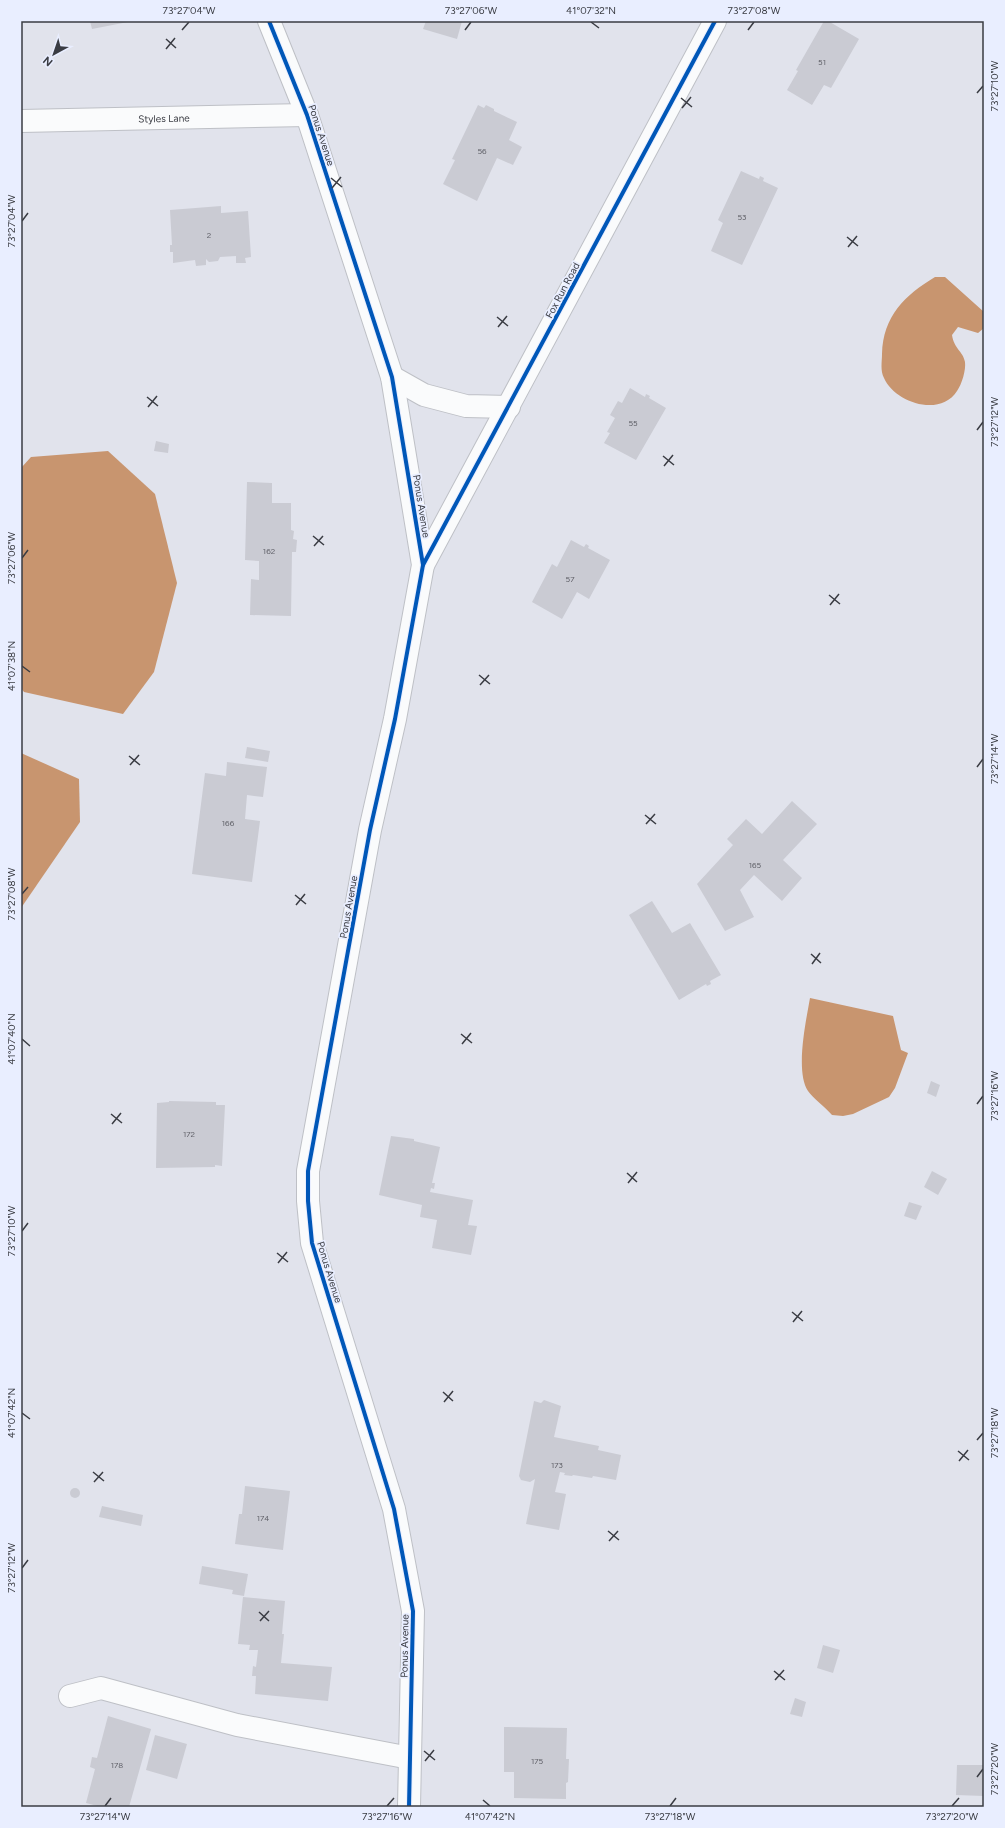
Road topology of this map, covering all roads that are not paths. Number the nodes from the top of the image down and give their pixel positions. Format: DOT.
graph roads {
  1 [pos="268,21"];
  2 [pos="715,21"];
  3 [pos="307,115"];
  4 [pos="21,121"];
  5 [pos="392,376"];
  6 [pos="508,406"];
  7 [pos="423,565"];
  8 [pos="70,1696"];
  9 [pos="410,1758"];
  10 [pos="409,1807"];
  1 -- 3 [label="street, Ponus Avenue"];
  2 -- 6 [label="street, Fox Run Road"];
  3 -- 4 [label="street, Styles Lane"];
  3 -- 5 [label="street, Ponus Avenue"];
  5 -- 6 [label="street"];
  5 -- 7 [label="street, Ponus Avenue"];
  6 -- 7 [label="street, Fox Run Road"];
  7 -- 9 [label="street, Ponus Avenue"];
  8 -- 9 [label="street"];
  9 -- 10 [label="street, Ponus Avenue"];
}
